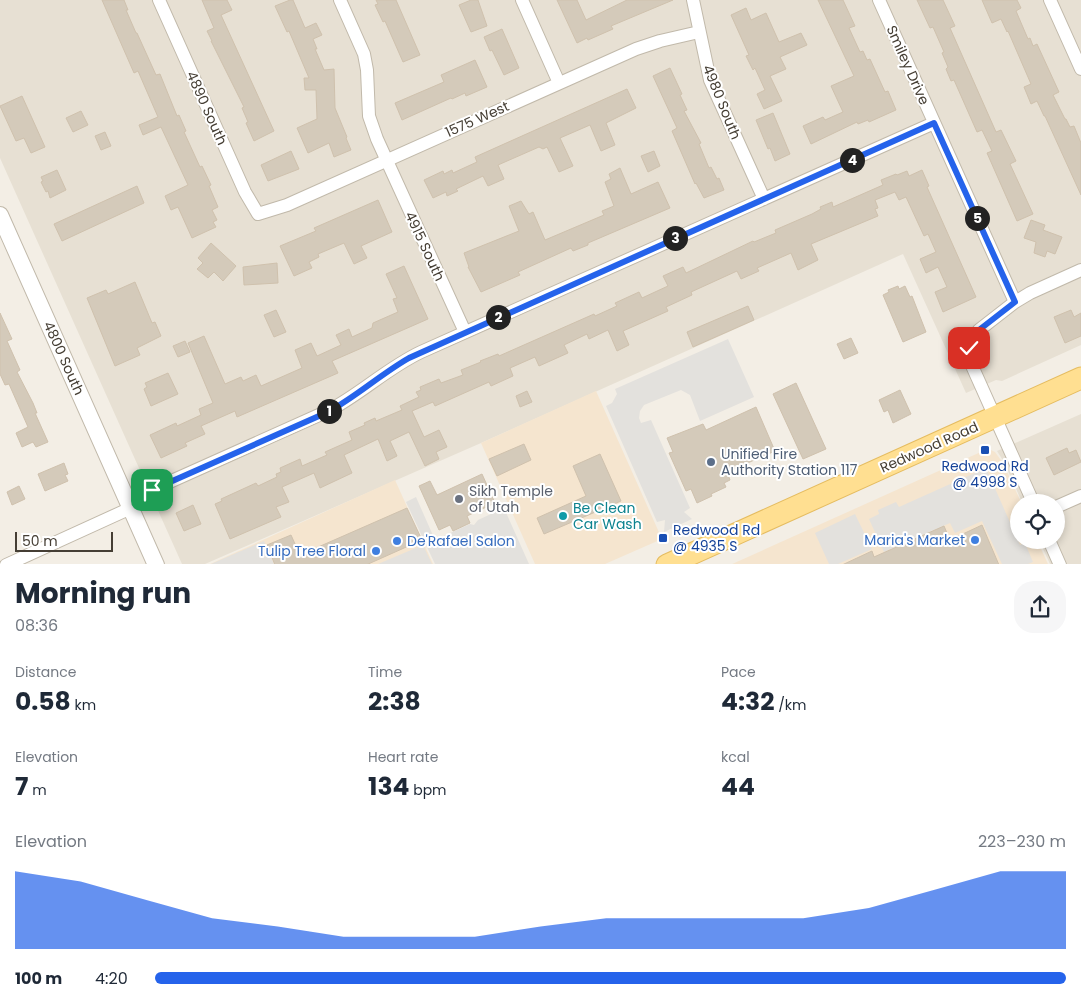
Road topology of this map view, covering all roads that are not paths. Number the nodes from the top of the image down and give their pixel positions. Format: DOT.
graph roads {
  1 [pos="159,0"];
  2 [pos="340,0"];
  3 [pos="522,0"];
  4 [pos="693,0"];
  5 [pos="879,0"];
  6 [pos="1050,0"];
  7 [pos="699,32"];
  8 [pos="1081,69"];
  9 [pos="559,83"];
  10 [pos="934,123"];
  11 [pos="386,160"];
  12 [pos="764,199"];
  13 [pos="258,214"];
  14 [pos="0,215"];
  15 [pos="1081,270"];
  16 [pos="1015,302"];
  17 [pos="465,332"];
  18 [pos="1081,378"];
  19 [pos="995,417"];
  20 [pos="1029,494"];
  21 [pos="1081,496"];
  22 [pos="1065,503"];
  23 [pos="129,504"];
  24 [pos="1053,549"];
  25 [pos="6,564"];
  26 [pos="156,564"];
  27 [pos="667,564"];
  28 [pos="1060,564"];
  1 -- 13 [label="street, 4890 South"];
  2 -- 11 [label="street, 4915 South"];
  3 -- 9 [label="street"];
  4 -- 7 [label="street, 4980 South"];
  5 -- 10 [label="street, Smiley Drive"];
  6 -- 8 [label="street"];
  7 -- 9 [label="street, 1575 West"];
  7 -- 12 [label="street, 4980 South"];
  9 -- 11 [label="street, 1575 West"];
  10 -- 12 [label="street"];
  10 -- 16 [label="street, Smiley Drive"];
  11 -- 13 [label="street, 1575 West"];
  11 -- 17 [label="street, 4915 South"];
  12 -- 17 [label="street"];
  14 -- 23 [label="street, 4800 South"];
  15 -- 16 [label="street"];
  16 -- 19 [label="street"];
  17 -- 23 [label="street"];
  18 -- 19 [label="main road, Redwood Road"];
  19 -- 20 [label="street"];
  19 -- 27 [label="main road, Redwood Road"];
  21 -- 22 [label="street"];
  23 -- 25 [label="street"];
  23 -- 26 [label="street, 4800 South"];
  24 -- 28 [label="street"];
}
